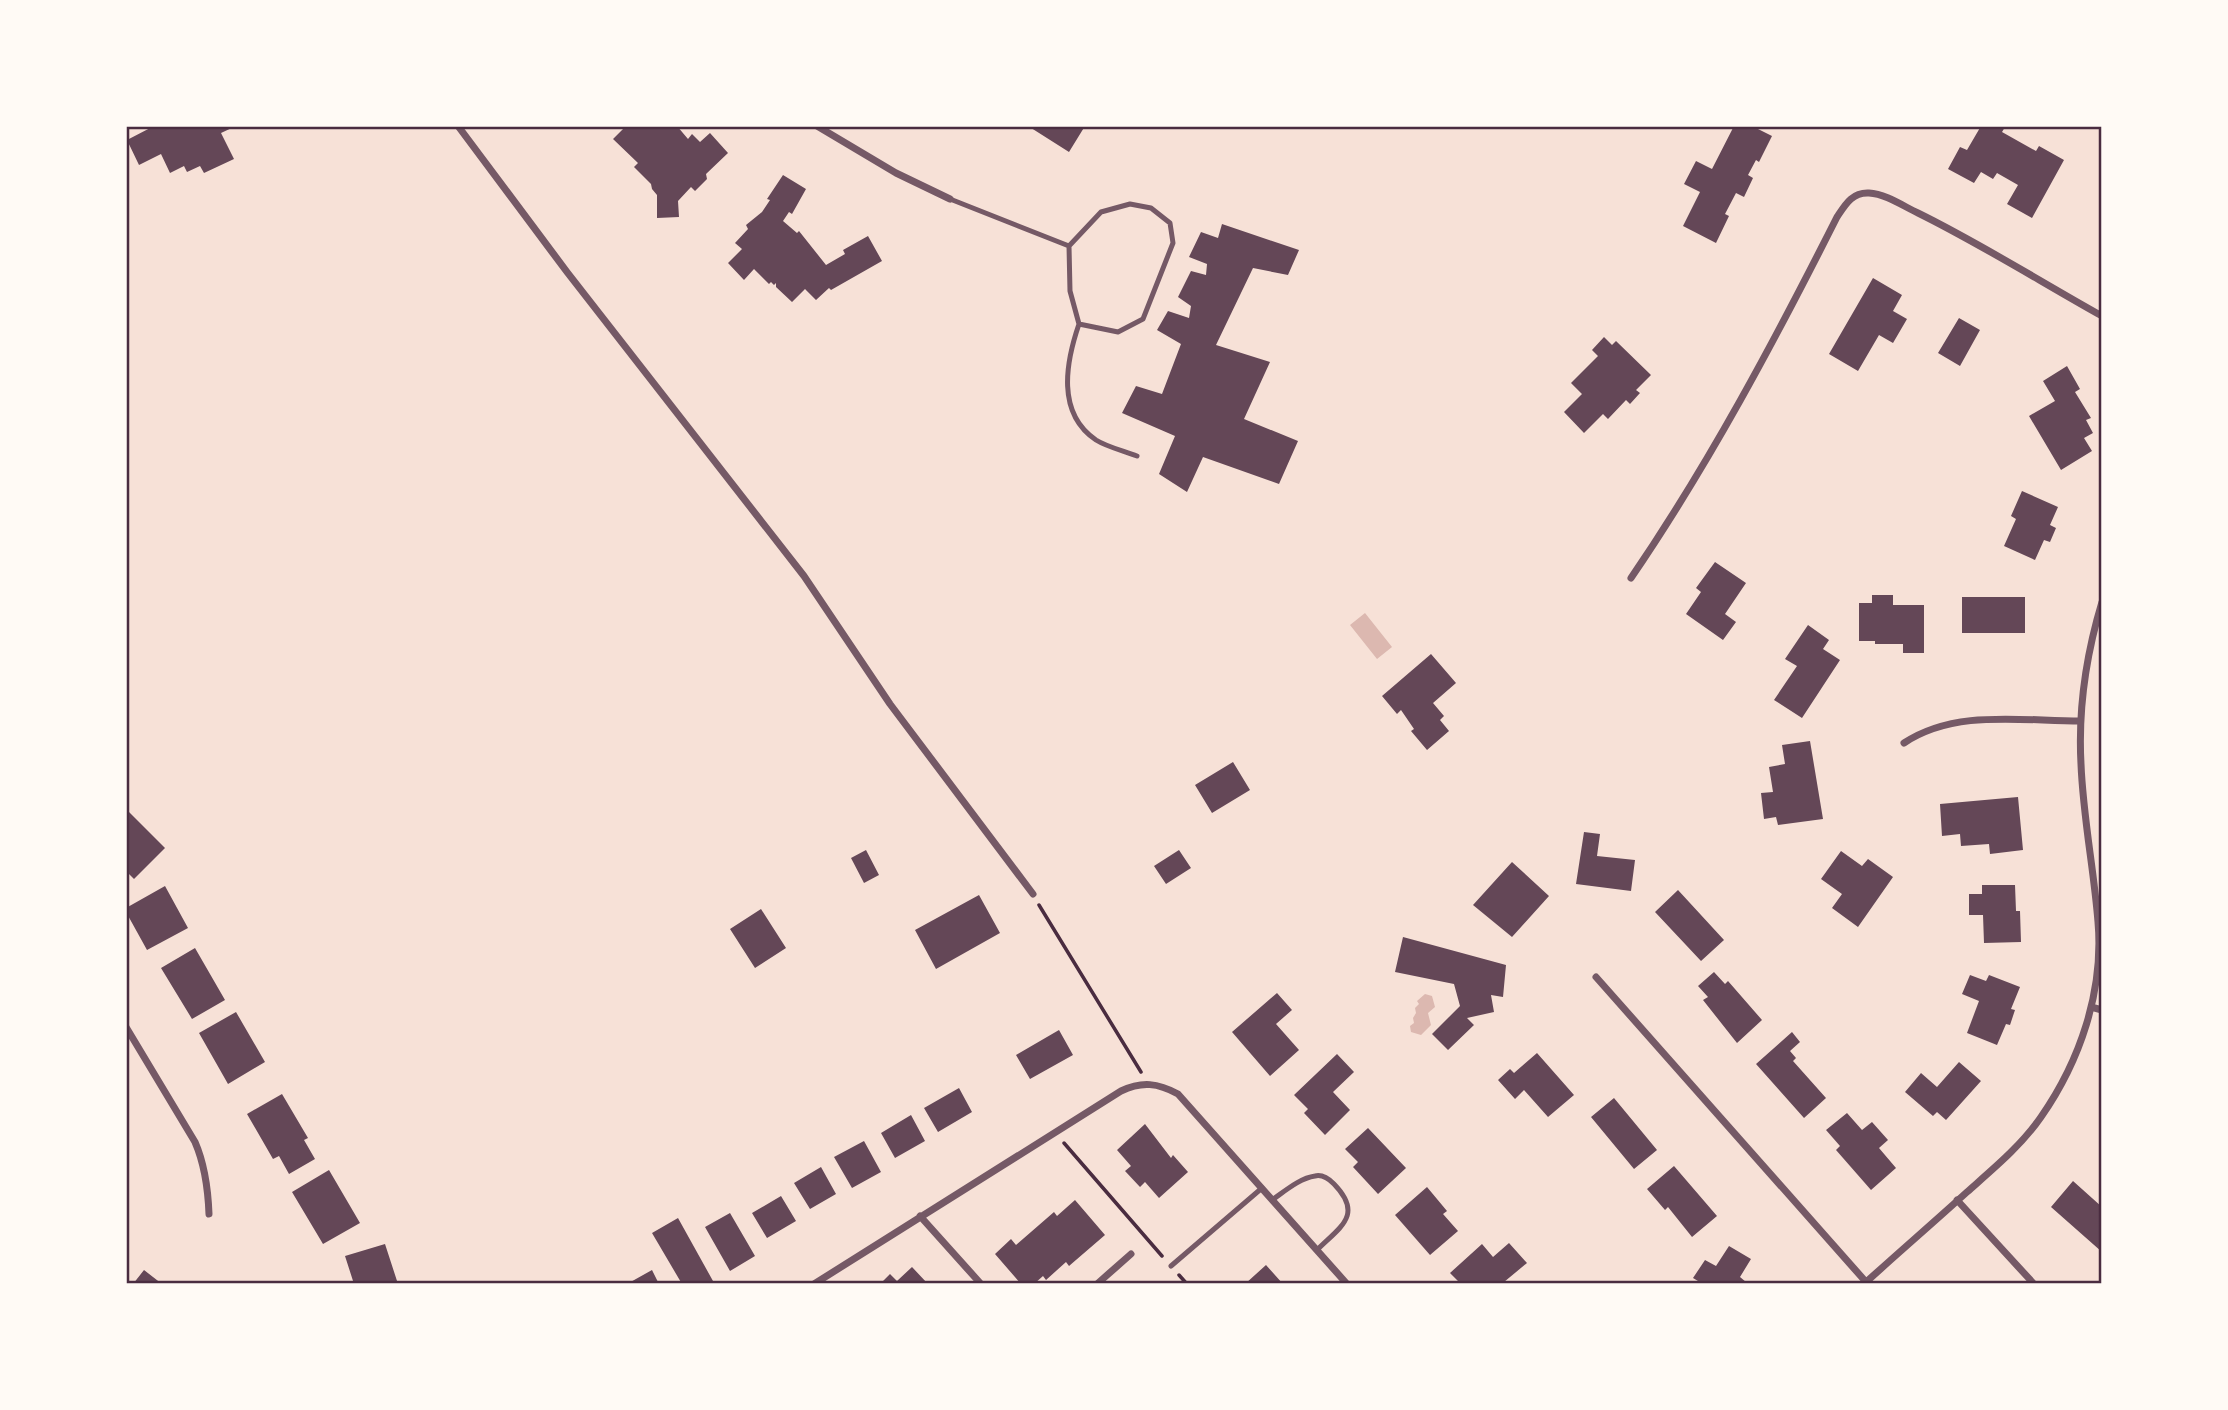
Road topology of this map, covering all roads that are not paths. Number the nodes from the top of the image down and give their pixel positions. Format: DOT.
graph roads {
  1 [pos="458,126"];
  2 [pos="817,126"];
  3 [pos="950,199"];
  4 [pos="1069,246"];
  5 [pos="2102,316"];
  6 [pos="1079,324"];
  7 [pos="1137,456"];
  8 [pos="1631,578"];
  9 [pos="2102,602"];
  10 [pos="2080,721"];
  11 [pos="1903,743"];
  12 [pos="1030,892"];
  13 [pos="1596,977"];
  14 [pos="2091,1007"];
  15 [pos="2102,1010"];
  16 [pos="126,1027"];
  17 [pos="1262,1188"];
  18 [pos="1272,1200"];
  19 [pos="1957,1200"];
  20 [pos="209,1214"];
  21 [pos="920,1216"];
  22 [pos="1317,1250"];
  23 [pos="1131,1254"];
  24 [pos="1171,1266"];
  25 [pos="1865,1283"];
  26 [pos="814,1284"];
  27 [pos="981,1284"];
  28 [pos="1097,1284"];
  29 [pos="1347,1284"];
  30 [pos="2034,1284"];
  1 -- 12 [label="street"];
  2 -- 3 [label="street"];
  3 -- 4 [label="lane"];
  4 -- 6 [label="lane"];
  4 -- 6 [label="lane"];
  5 -- 8 [label="street"];
  6 -- 7 [label="lane"];
  9 -- 10 [label="street"];
  10 -- 11 [label="street"];
  10 -- 14 [label="street"];
  13 -- 25 [label="street"];
  14 -- 15 [label="street"];
  14 -- 19 [label="street"];
  16 -- 20 [label="street"];
  17 -- 18 [label="street"];
  17 -- 21 [label="street"];
  17 -- 24 [label="lane"];
  18 -- 22 [label="street"];
  18 -- 22 [label="lane"];
  19 -- 25 [label="street"];
  19 -- 30 [label="street"];
  21 -- 26 [label="street"];
  21 -- 27 [label="street"];
  22 -- 29 [label="street"];
  23 -- 28 [label="street"];
}
